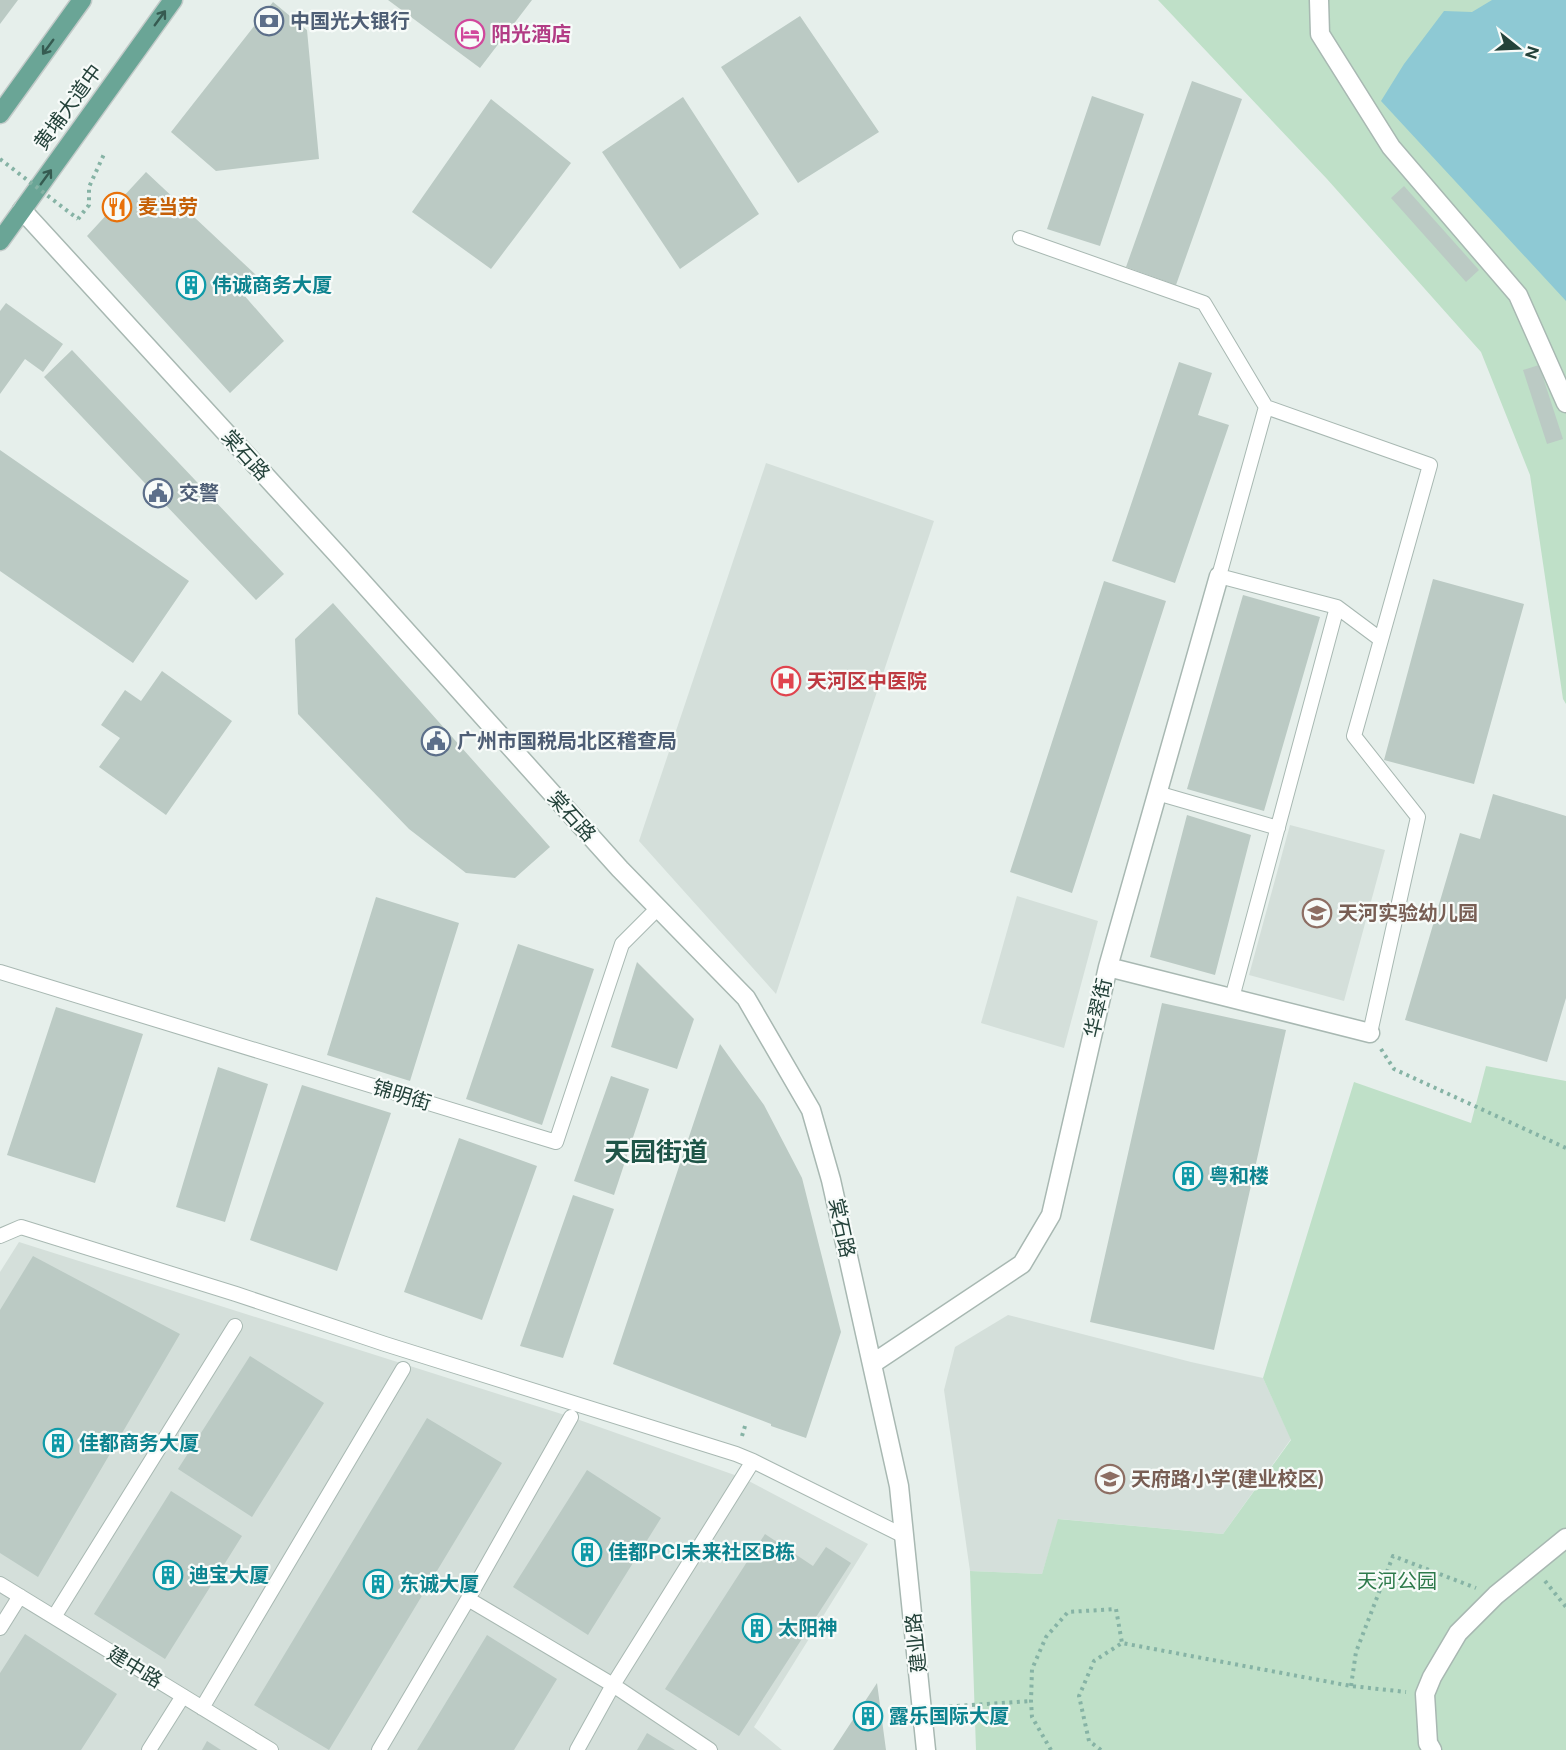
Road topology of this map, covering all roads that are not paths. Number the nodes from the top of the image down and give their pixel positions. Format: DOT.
graph roads {
  1 [pos="82,0"];
  2 [pos="173,0"];
  3 [pos="1319,0"];
  4 [pos="0,114"];
  5 [pos="22,210"];
  6 [pos="1020,238"];
  7 [pos="0,241"];
  8 [pos="1566,403"];
  9 [pos="1266,407"];
  10 [pos="1220,576"];
  11 [pos="1337,607"];
  12 [pos="1380,639"];
  13 [pos="1157,794"];
  14 [pos="1278,828"];
  15 [pos="658,908"];
  16 [pos="1108,967"];
  17 [pos="0,972"];
  18 [pos="1232,998"];
  19 [pos="1370,1033"];
  20 [pos="0,1236"];
  21 [pos="235,1326"];
  22 [pos="872,1364"];
  23 [pos="403,1369"];
  24 [pos="571,1417"];
  25 [pos="753,1461"];
  26 [pos="904,1536"];
  27 [pos="1566,1538"];
  28 [pos="0,1584"];
  29 [pos="20,1596"];
  30 [pos="468,1599"];
  31 [pos="54,1617"];
  32 [pos="0,1628"];
  33 [pos="613,1685"];
  34 [pos="183,1696"];
  35 [pos="202,1708"];
  36 [pos="149,1750"];
  37 [pos="271,1750"];
  38 [pos="379,1750"];
  39 [pos="577,1750"];
  40 [pos="710,1750"];
  41 [pos="926,1750"];
  42 [pos="1432,1750"];
  1 -- 4 [label="main road, one-way"];
  5 -- 2 [label="main road, 黄埔大道中, one-way"];
  3 -- 8 [label="street"];
  5 -- 7 [label="main road, 黄埔大道中"];
  5 -- 15 [label="street, 棠石路"];
  6 -- 9 [label="lane"];
  9 -- 10 [label="lane"];
  9 -- 12 [label="lane"];
  10 -- 11 [label="lane"];
  10 -- 13 [label="street, 华翠街"];
  11 -- 12 [label="lane"];
  11 -- 14 [label="lane"];
  12 -- 19 [label="lane"];
  13 -- 14 [label="lane"];
  13 -- 16 [label="street, 华翠街"];
  14 -- 18 [label="lane"];
  15 -- 17 [label="lane, 锦明街"];
  15 -- 22 [label="street, 棠石路"];
  16 -- 18 [label="street"];
  16 -- 22 [label="street, 华翠街"];
  18 -- 19 [label="street"];
  20 -- 25 [label="lane"];
  21 -- 31 [label="lane"];
  22 -- 26 [label="street, 棠石路"];
  23 -- 35 [label="lane"];
  24 -- 30 [label="lane"];
  25 -- 26 [label="lane"];
  25 -- 33 [label="lane"];
  26 -- 41 [label="street, 建业路"];
  27 -- 42 [label="street"];
  28 -- 29 [label="lane, 建中路"];
  29 -- 31 [label="lane, 建中路"];
  29 -- 32 [label="lane"];
  30 -- 33 [label="lane"];
  30 -- 38 [label="lane"];
  31 -- 34 [label="lane, 建中路"];
  33 -- 39 [label="lane"];
  33 -- 40 [label="lane"];
  34 -- 35 [label="lane, 建中路"];
  34 -- 36 [label="lane"];
  35 -- 37 [label="lane, 建中路"];
}
